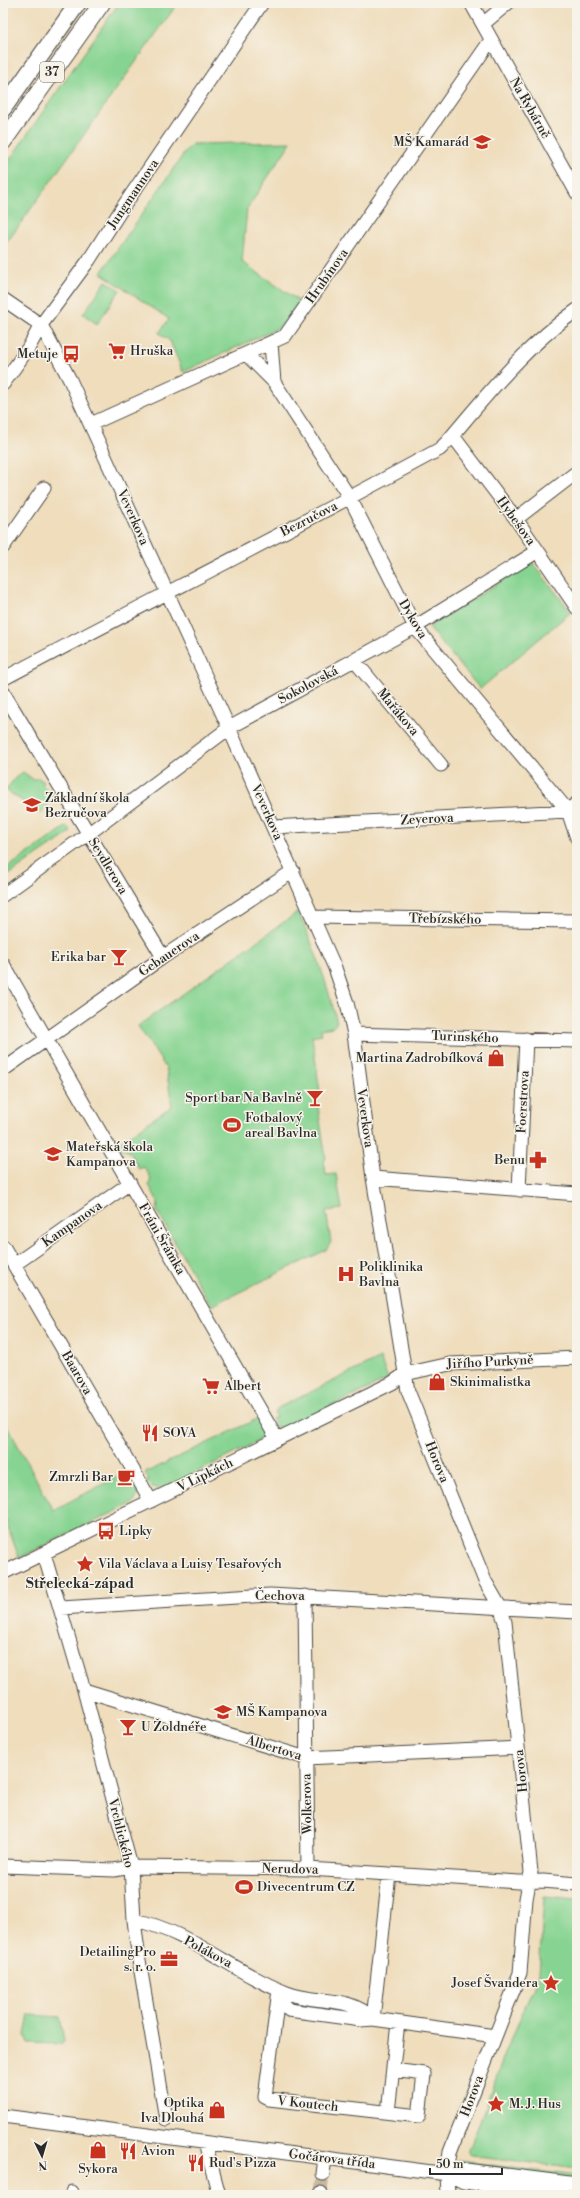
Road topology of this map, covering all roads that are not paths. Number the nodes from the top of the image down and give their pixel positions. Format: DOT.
graph roads {
  1 [pos="78,3"];
  2 [pos="102,3"];
  3 [pos="262,3"];
  4 [pos="471,3"];
  5 [pos="508,3"];
  6 [pos="483,24"];
  7 [pos="491,40"];
  8 [pos="3,109"];
  9 [pos="3,142"];
  10 [pos="577,193"];
  11 [pos="3,299"];
  12 [pos="577,310"];
  13 [pos="41,325"];
  14 [pos="271,343"];
  15 [pos="247,355"];
  16 [pos="274,382"];
  17 [pos="3,384"];
  18 [pos="91,424"];
  19 [pos="453,436"];
  20 [pos="577,472"];
  21 [pos="44,488"];
  22 [pos="350,498"];
  23 [pos="516,519"];
  24 [pos="3,546"];
  25 [pos="538,551"];
  26 [pos="166,592"];
  27 [pos="577,608"];
  28 [pos="415,627"];
  29 [pos="354,660"];
  30 [pos="3,679"];
  31 [pos="3,692"];
  32 [pos="229,728"];
  33 [pos="441,765"];
  34 [pos="572,807"];
  35 [pos="273,827"];
  36 [pos="88,834"];
  37 [pos="577,838"];
  38 [pos="293,871"];
  39 [pos="3,895"];
  40 [pos="313,916"];
  41 [pos="577,921"];
  42 [pos="163,957"];
  43 [pos="3,964"];
  44 [pos="354,1034"];
  45 [pos="46,1039"];
  46 [pos="526,1039"];
  47 [pos="577,1041"];
  48 [pos="3,1070"];
  49 [pos="373,1178"];
  50 [pos="130,1183"];
  51 [pos="519,1190"];
  52 [pos="577,1194"];
  53 [pos="3,1246"];
  54 [pos="14,1265"];
  55 [pos="577,1358"];
  56 [pos="405,1374"];
  57 [pos="276,1439"];
  58 [pos="151,1501"];
  59 [pos="44,1554"];
  60 [pos="3,1573"];
  61 [pos="305,1596"];
  62 [pos="500,1607"];
  63 [pos="61,1608"];
  64 [pos="577,1612"];
  65 [pos="84,1690"];
  66 [pos="518,1748"];
  67 [pos="306,1758"];
  68 [pos="3,1866"];
  69 [pos="130,1867"];
  70 [pos="308,1869"];
  71 [pos="389,1874"];
  72 [pos="529,1882"];
  73 [pos="577,1884"];
  74 [pos="134,1920"];
  75 [pos="279,1990"];
  76 [pos="373,2019"];
  77 [pos="398,2023"];
  78 [pos="495,2036"];
  79 [pos="393,2070"];
  80 [pos="388,2112"];
  81 [pos="3,2116"];
  82 [pos="166,2119"];
  83 [pos="205,2143"];
  84 [pos="325,2158"];
  85 [pos="323,2174"];
  86 [pos="447,2174"];
  87 [pos="577,2184"];
  88 [pos="218,2195"];
  89 [pos="448,2195"];
  90 [pos="564,2195"];
  1 -- 8 [label="main road, 37"];
  2 -- 9 [label="main road, 37"];
  3 -- 13 [label="street, Jungmannova"];
  4 -- 6 [label="street, Na Rybárně"];
  5 -- 6 [label="street"];
  6 -- 7 [label="street, Na Rybárně"];
  7 -- 10 [label="street, Na Rybárně"];
  7 -- 14 [label="street, Hrubínova"];
  11 -- 13 [label="street, Veverkova"];
  12 -- 19 [label="street, Bezručova"];
  13 -- 17 [label="street, Jungmannova"];
  13 -- 18 [label="street, Veverkova"];
  14 -- 15 [label="street, Hrubínova"];
  14 -- 16 [label="street, Dykova"];
  15 -- 16 [label="street, Dykova"];
  15 -- 18 [label="street, Hrubínova"];
  16 -- 22 [label="street, Dykova"];
  18 -- 26 [label="street, Veverkova"];
  19 -- 22 [label="street, Bezručova"];
  19 -- 23 [label="street, Hybešova"];
  20 -- 23 [label="street"];
  21 -- 24 [label="street"];
  22 -- 26 [label="street, Bezručova"];
  22 -- 28 [label="street, Dykova"];
  23 -- 25 [label="street, Hybešova"];
  25 -- 27 [label="street, Hybešova"];
  25 -- 28 [label="street, Sokolovská"];
  26 -- 30 [label="street, Bezručova"];
  26 -- 32 [label="street, Veverkova"];
  28 -- 29 [label="street, Sokolovská"];
  28 -- 34 [label="street, Dykova"];
  29 -- 32 [label="street, Sokolovská"];
  29 -- 33 [label="street, Mařákova"];
  31 -- 36 [label="street, Seydlerova"];
  32 -- 35 [label="street, Veverkova"];
  32 -- 36 [label="street, Sokolovská"];
  34 -- 35 [label="street, Zeyerova"];
  34 -- 37 [label="street, Dykova"];
  35 -- 38 [label="street, Veverkova"];
  36 -- 39 [label="street"];
  36 -- 42 [label="street, Seydlerova"];
  38 -- 40 [label="street, Veverkova"];
  38 -- 42 [label="street, Gebauerova"];
  40 -- 41 [label="street, Třebízského"];
  40 -- 44 [label="street, Veverkova"];
  42 -- 45 [label="street, Gebauerova"];
  43 -- 45 [label="street"];
  44 -- 46 [label="street, Turinského"];
  44 -- 49 [label="street, Veverkova"];
  45 -- 48 [label="street, Gebauerova"];
  45 -- 50 [label="street, Fráni Šrámka"];
  46 -- 47 [label="street, Turinského"];
  46 -- 51 [label="street, Foerstrova"];
  49 -- 51 [label="street"];
  49 -- 56 [label="street, Veverkova"];
  50 -- 54 [label="street, Kampanova"];
  50 -- 57 [label="street, Fráni Šrámka"];
  51 -- 52 [label="street"];
  53 -- 54 [label="street, Baarova"];
  54 -- 58 [label="street, Baarova"];
  55 -- 56 [label="street, Jiřího Purkyně"];
  56 -- 57 [label="street, V Lipkách"];
  56 -- 62 [label="street, Horova"];
  57 -- 58 [label="street, V Lipkách"];
  58 -- 59 [label="street, V Lipkách"];
  59 -- 60 [label="street, V Lipkách"];
  59 -- 63 [label="street, Vrchlického"];
  61 -- 62 [label="street, Čechova"];
  61 -- 63 [label="street, Čechova"];
  61 -- 67 [label="street, Wolkerova"];
  62 -- 64 [label="street, Čechova"];
  62 -- 66 [label="street, Horova"];
  63 -- 65 [label="street, Vrchlického"];
  65 -- 67 [label="street, Albertova"];
  65 -- 69 [label="street, Vrchlického"];
  66 -- 67 [label="street, Albertova"];
  66 -- 72 [label="street, Horova"];
  67 -- 70 [label="street, Wolkerova"];
  68 -- 69 [label="street, Nerudova"];
  69 -- 70 [label="street, Nerudova"];
  69 -- 74 [label="street, Vrchlického"];
  70 -- 71 [label="street, Nerudova"];
  71 -- 72 [label="street, Nerudova"];
  71 -- 76 [label="street"];
  72 -- 73 [label="street, Nerudova"];
  72 -- 78 [label="street, Horova"];
  74 -- 75 [label="street, Polákova"];
  74 -- 82 [label="street, Vrchlického"];
  75 -- 76 [label="street"];
  75 -- 80 [label="street, V Koutech"];
  76 -- 77 [label="street"];
  77 -- 78 [label="street"];
  77 -- 79 [label="street"];
  78 -- 86 [label="street, Horova"];
  79 -- 80 [label="street"];
  79 -- 80 [label="street, V Koutech"];
  81 -- 83 [label="street, Gočárova třída"];
  83 -- 84 [label="street, Gočárova třída"];
  83 -- 88 [label="street"];
  84 -- 85 [label="street"];
  84 -- 86 [label="street, Gočárova třída"];
  86 -- 87 [label="street, Gočárova třída"];
  86 -- 89 [label="street, Horova"];
  86 -- 90 [label="street, Gočárova třída"];
}
